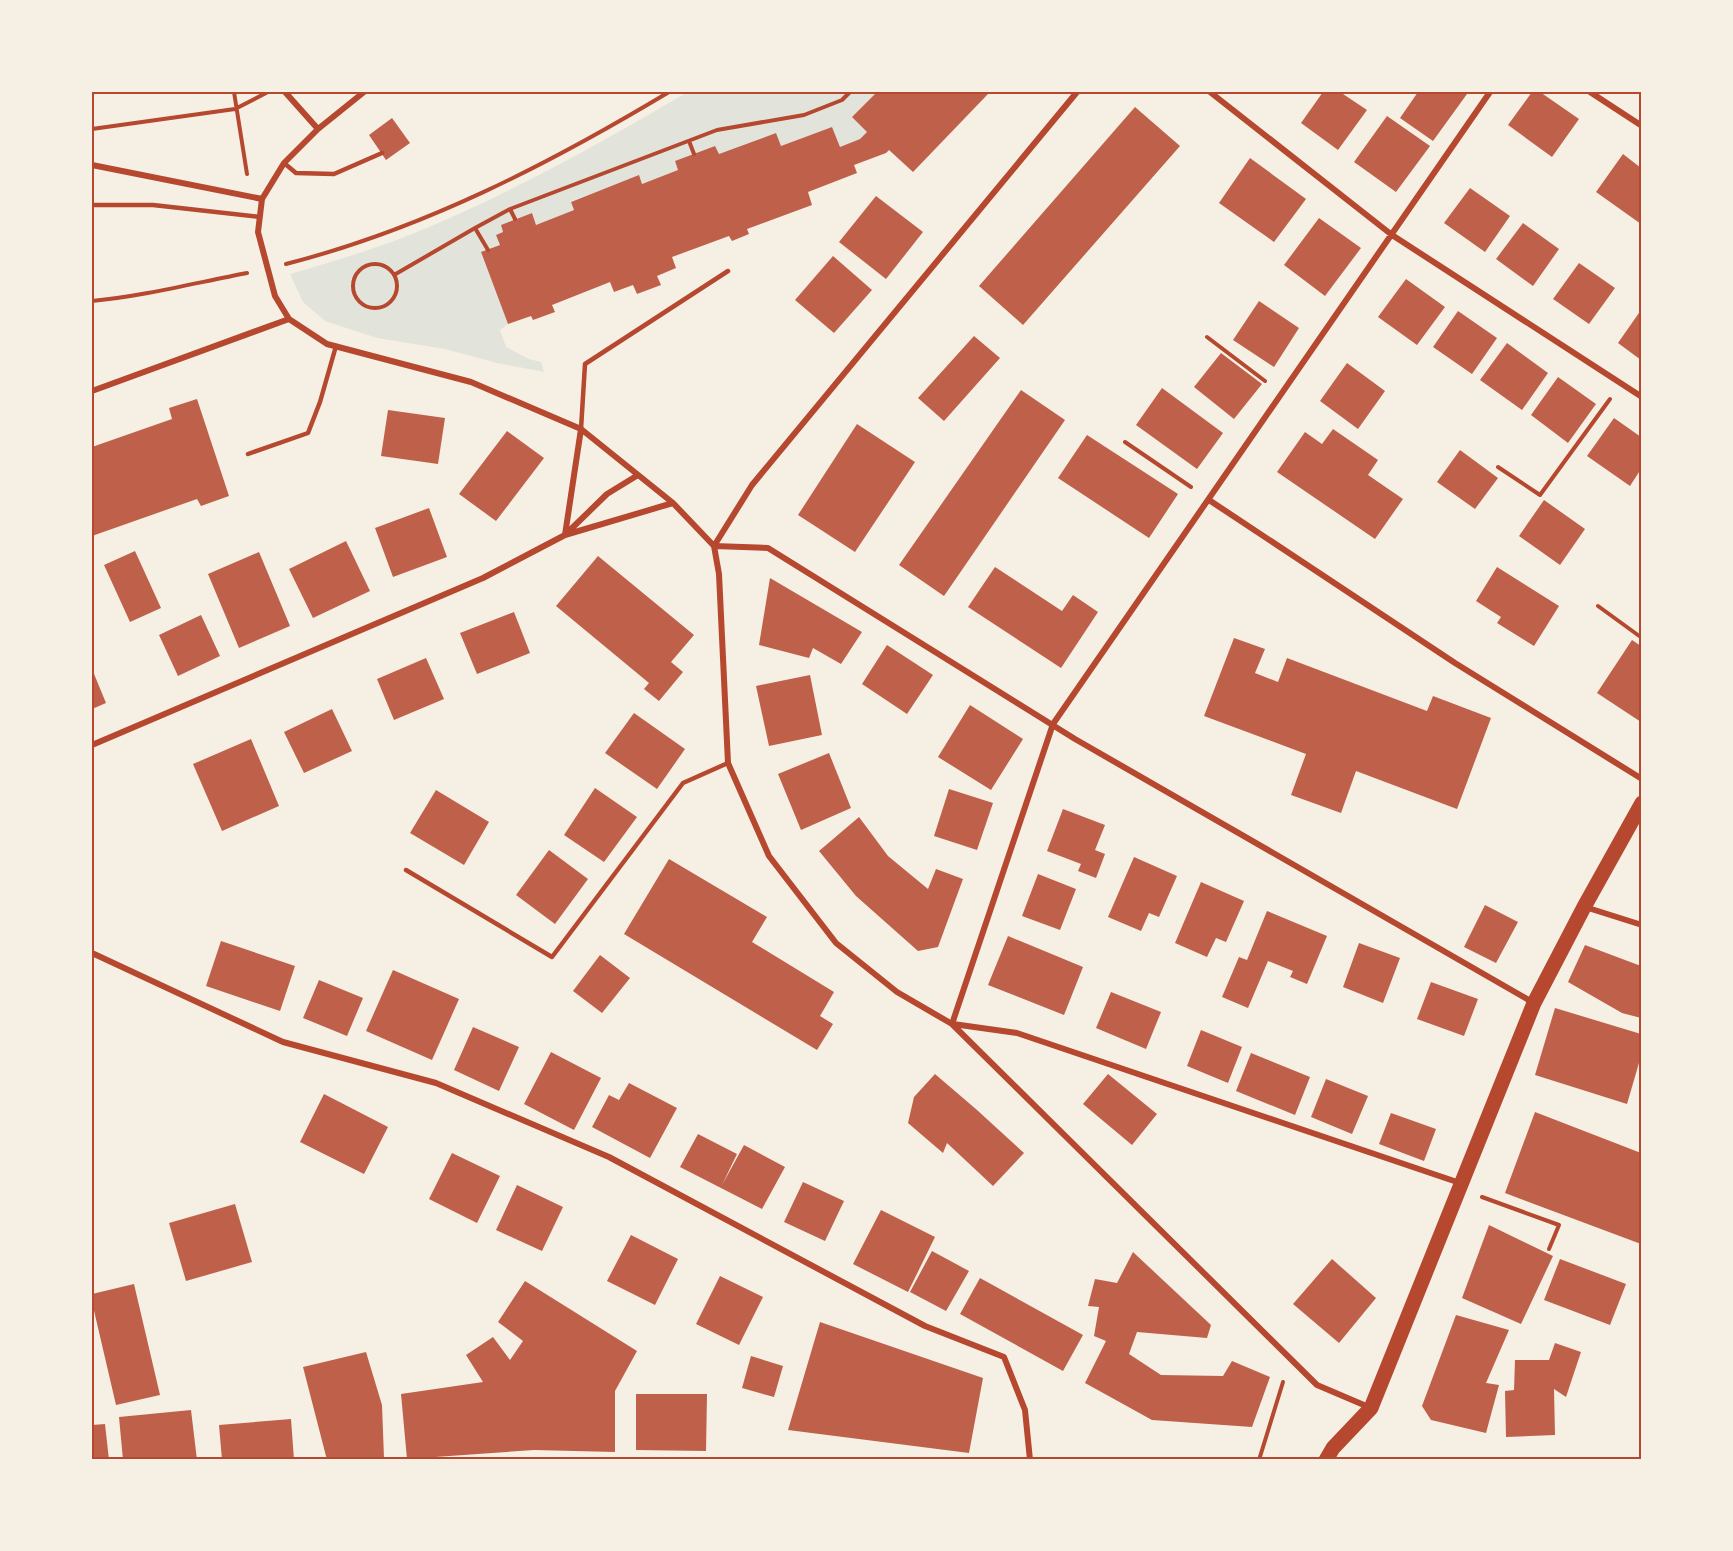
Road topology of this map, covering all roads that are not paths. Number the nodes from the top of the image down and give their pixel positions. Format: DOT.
graph roads {
  1 [pos="285,92"];
  2 [pos="364,92"];
  3 [pos="1077,92"];
  4 [pos="1210,92"];
  5 [pos="1490,92"];
  6 [pos="1590,92"];
  7 [pos="1641,126"];
  8 [pos="318,129"];
  9 [pos="382,153"];
  10 [pos="284,163"];
  11 [pos="92,165"];
  12 [pos="262,199"];
  13 [pos="92,206"];
  14 [pos="260,217"];
  15 [pos="1392,235"];
  16 [pos="728,271"];
  17 [pos="289,320"];
  18 [pos="336,346"];
  19 [pos="92,391"];
  20 [pos="1641,397"];
  21 [pos="581,429"];
  22 [pos="248,454"];
  23 [pos="638,475"];
  24 [pos="1209,500"];
  25 [pos="673,503"];
  26 [pos="565,535"];
  27 [pos="714,546"];
  28 [pos="1053,724"];
  29 [pos="92,745"];
  30 [pos="728,763"];
  31 [pos="1641,779"];
  32 [pos="1641,803"];
  33 [pos="406,870"];
  34 [pos="1584,907"];
  35 [pos="1641,925"];
  36 [pos="92,953"];
  37 [pos="1534,1003"];
  38 [pos="952,1024"];
  39 [pos="1460,1186"];
  40 [pos="1371,1408"];
  41 [pos="1030,1460"];
  42 [pos="1326,1460"];
  1 -- 8 [label="street"];
  2 -- 8 [label="street"];
  3 -- 27 [label="street"];
  4 -- 15 [label="street"];
  5 -- 15 [label="street"];
  6 -- 7 [label="street"];
  8 -- 10 [label="street"];
  9 -- 10 [label="lane"];
  10 -- 12 [label="street"];
  11 -- 12 [label="street"];
  12 -- 14 [label="street"];
  13 -- 14 [label="lane"];
  14 -- 17 [label="street"];
  15 -- 20 [label="street"];
  15 -- 24 [label="street"];
  16 -- 21 [label="lane"];
  17 -- 18 [label="street"];
  17 -- 19 [label="street"];
  18 -- 21 [label="street"];
  18 -- 22 [label="lane"];
  21 -- 23 [label="street"];
  21 -- 26 [label="street"];
  23 -- 25 [label="street"];
  23 -- 26 [label="street"];
  24 -- 28 [label="street"];
  24 -- 31 [label="street"];
  25 -- 26 [label="street"];
  25 -- 27 [label="street"];
  26 -- 29 [label="street"];
  27 -- 28 [label="street"];
  27 -- 30 [label="street"];
  28 -- 37 [label="street"];
  28 -- 38 [label="street"];
  30 -- 33 [label="lane"];
  30 -- 38 [label="street"];
  32 -- 34 [label="main road"];
  34 -- 35 [label="street"];
  34 -- 37 [label="main road"];
  36 -- 41 [label="street"];
  37 -- 39 [label="main road"];
  38 -- 39 [label="street"];
  38 -- 40 [label="street"];
  39 -- 40 [label="main road"];
  40 -- 42 [label="main road"];
}
